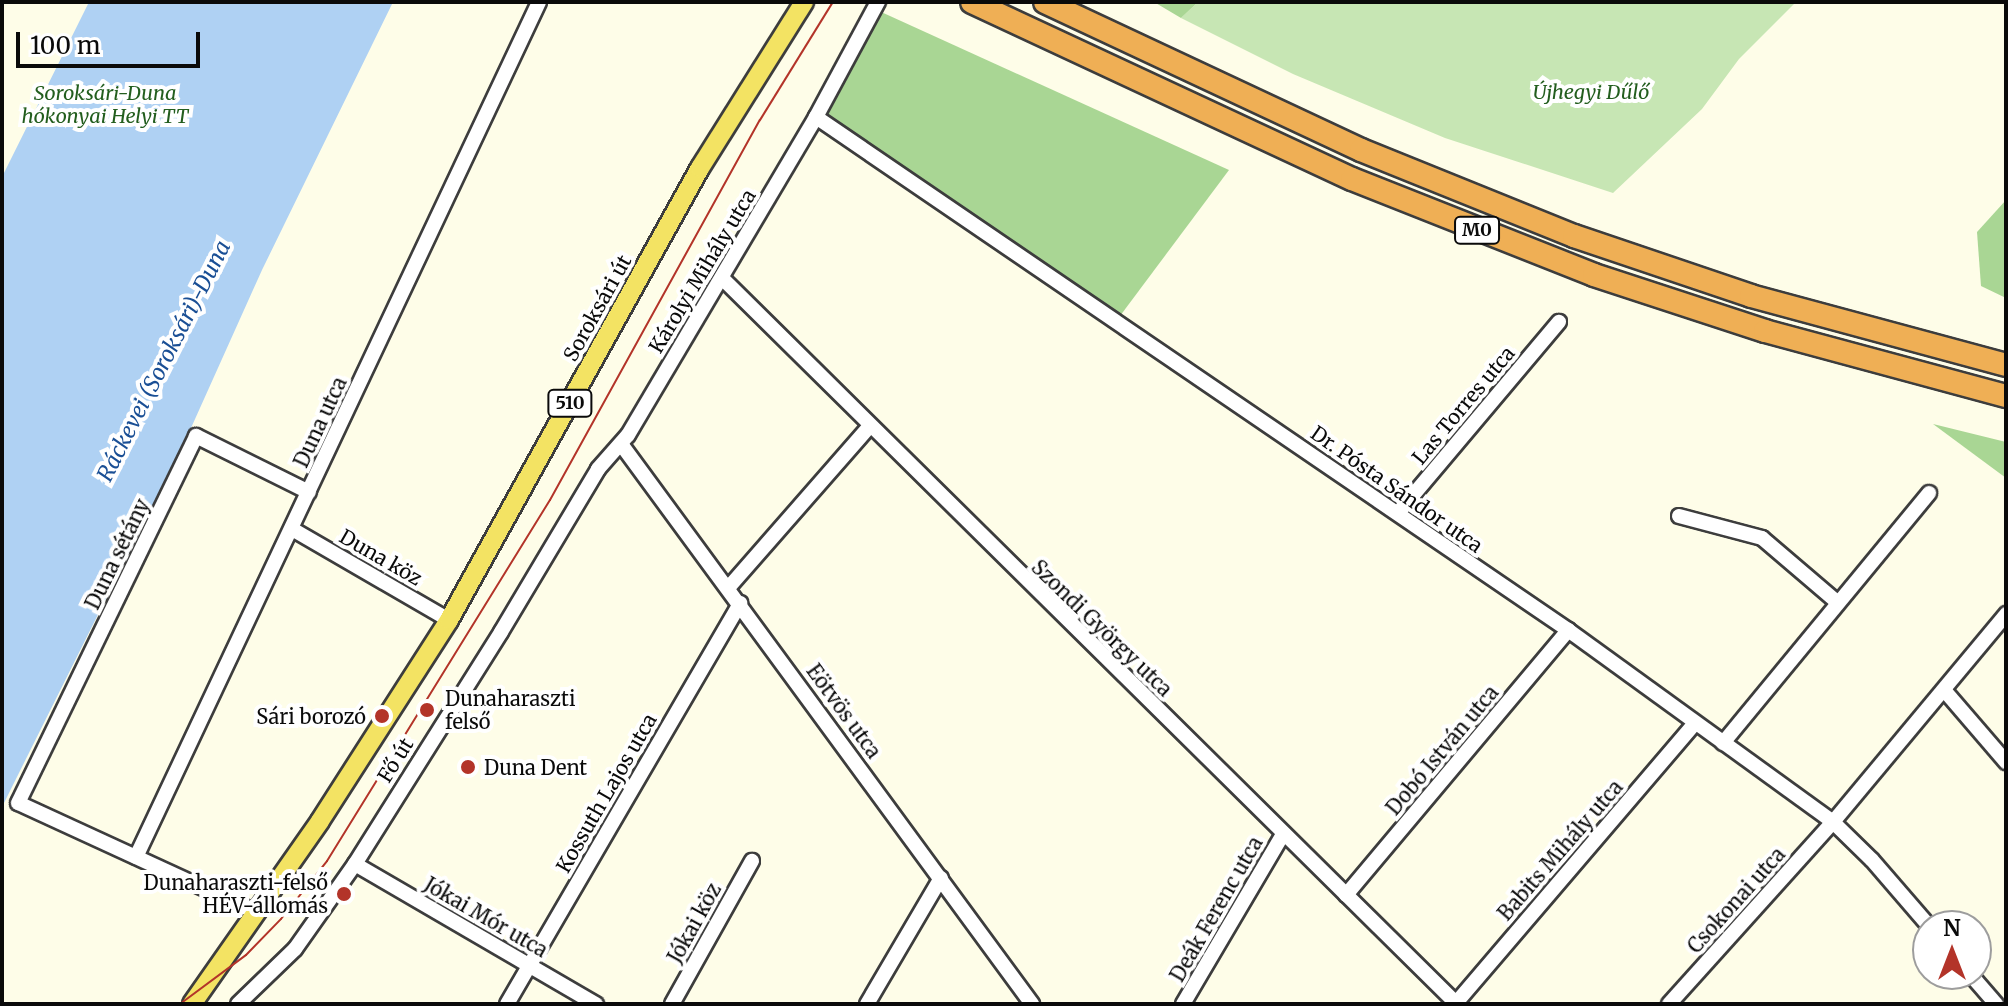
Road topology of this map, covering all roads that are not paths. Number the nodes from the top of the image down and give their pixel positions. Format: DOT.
graph roads {
  1 [pos="539,2"];
  2 [pos="804,2"];
  3 [pos="878,2"];
  4 [pos="972,2"];
  5 [pos="1045,2"];
  6 [pos="816,117"];
  7 [pos="722,278"];
  8 [pos="1559,322"];
  9 [pos="2006,365"];
  10 [pos="2006,396"];
  11 [pos="869,427"];
  12 [pos="621,444"];
  13 [pos="309,492"];
  14 [pos="1929,493"];
  15 [pos="1398,513"];
  16 [pos="1679,516"];
  17 [pos="292,529"];
  18 [pos="729,587"];
  19 [pos="1837,602"];
  20 [pos="740,603"];
  21 [pos="2006,614"];
  22 [pos="449,620"];
  23 [pos="1568,630"];
  24 [pos="1945,691"];
  25 [pos="1695,723"];
  26 [pos="1723,743"];
  27 [pos="2006,762"];
  28 [pos="331,801"];
  29 [pos="1833,822"];
  30 [pos="1283,834"];
  31 [pos="136,857"];
  32 [pos="752,861"];
  33 [pos="355,864"];
  34 [pos="941,878"];
  35 [pos="1346,895"];
  36 [pos="251,910"];
  37 [pos="1915,910"];
  38 [pos="529,965"];
  39 [pos="1456,1003"];
  40 [pos="182,1004"];
  41 [pos="192,1004"];
  42 [pos="238,1004"];
  43 [pos="507,1004"];
  44 [pos="596,1004"];
  45 [pos="672,1004"];
  46 [pos="867,1004"];
  47 [pos="1032,1004"];
  48 [pos="1183,1004"];
  49 [pos="1669,1004"];
  1 -- 13 [label="street, Duna utca"];
  2 -- 22 [label="main road, Soroksári út / 510"];
  3 -- 6 [label="street, Károlyi Mihály utca"];
  4 -- 10 [label="highway, M0"];
  5 -- 9 [label="highway, M0"];
  6 -- 7 [label="street, Károlyi Mihály utca"];
  6 -- 15 [label="street, Dr. Pósta Sándor utca"];
  7 -- 11 [label="street, Szondi György utca"];
  7 -- 12 [label="street, Károlyi Mihály utca"];
  8 -- 15 [label="street, Las Torres utca"];
  11 -- 18 [label="street"];
  11 -- 30 [label="street, Szondi György utca"];
  12 -- 18 [label="street, Eötvös utca"];
  12 -- 33 [label="street, Fő út"];
  13 -- 17 [label="street, Duna utca"];
  13 -- 31 [label="street, Duna sétány"];
  14 -- 19 [label="street"];
  15 -- 23 [label="street, Dr. Pósta Sándor utca"];
  16 -- 19 [label="street"];
  17 -- 22 [label="street, Duna köz"];
  17 -- 31 [label="street, Duna utca"];
  18 -- 20 [label="street, Eötvös utca"];
  19 -- 26 [label="street"];
  20 -- 34 [label="street, Eötvös utca"];
  20 -- 38 [label="street, Kossuth Lajos utca"];
  21 -- 24 [label="street, Csokonai utca"];
  22 -- 28 [label="main road, Soroksári út / 510"];
  23 -- 25 [label="street, Dr. Pósta Sándor utca"];
  23 -- 35 [label="street, Dobó István utca"];
  24 -- 27 [label="street"];
  24 -- 29 [label="street, Csokonai utca"];
  25 -- 26 [label="street, Dr. Pósta Sándor utca"];
  25 -- 39 [label="street, Babits Mihály utca"];
  26 -- 29 [label="street, Dr. Pósta Sándor utca"];
  28 -- 36 [label="main road, 510"];
  28 -- 41 [label="main road, 510"];
  29 -- 37 [label="street, Dr. Pósta Sándor utca"];
  29 -- 49 [label="street, Csokonai utca"];
  30 -- 35 [label="street, Szondi György utca"];
  30 -- 48 [label="street, Deák Ferenc utca"];
  31 -- 36 [label="street"];
  32 -- 45 [label="street, Jókai köz"];
  33 -- 38 [label="street, Jókai Mór utca"];
  33 -- 42 [label="street, Fő út"];
  34 -- 46 [label="street"];
  34 -- 47 [label="street, Eötvös utca"];
  35 -- 39 [label="street, Szondi György utca"];
  36 -- 40 [label="main road, 510"];
  38 -- 43 [label="street, Kossuth Lajos utca"];
  38 -- 44 [label="street, Jókai Mór utca"];
}
